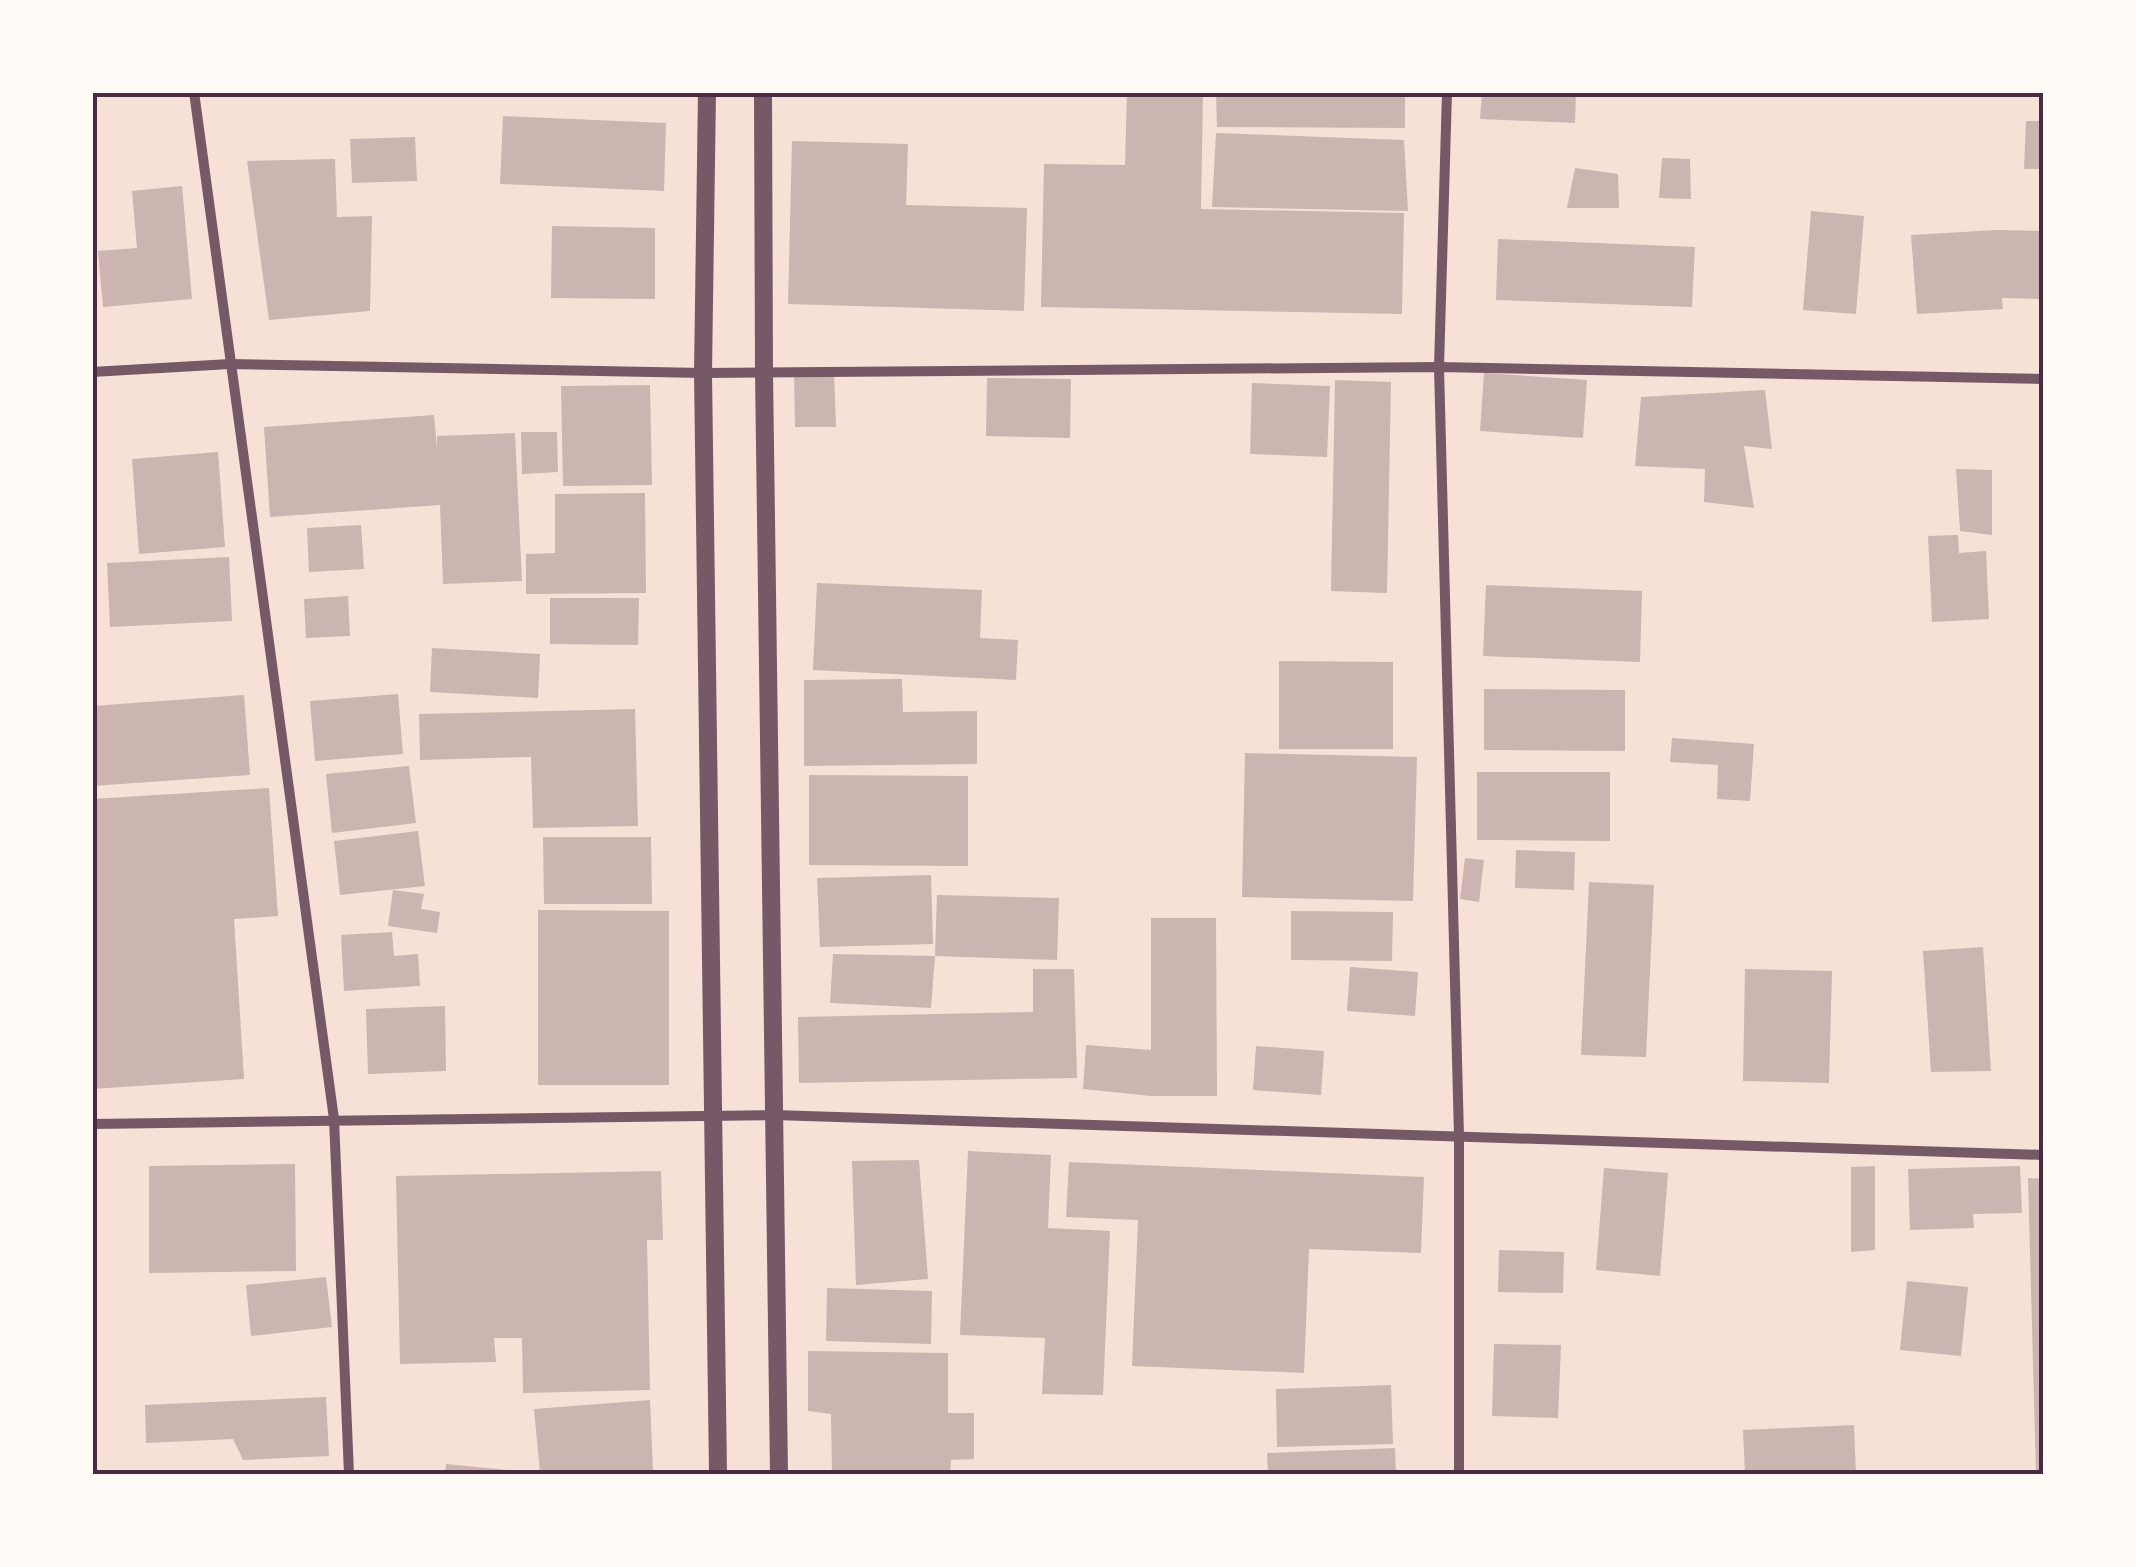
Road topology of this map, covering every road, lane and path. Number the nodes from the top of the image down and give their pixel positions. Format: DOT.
graph roads {
  1 [pos="194,92"];
  2 [pos="708,92"];
  3 [pos="763,92"];
  4 [pos="1447,92"];
  5 [pos="230,364"];
  6 [pos="1439,366"];
  7 [pos="92,372"];
  8 [pos="764,372"];
  9 [pos="702,374"];
  10 [pos="2044,379"];
  11 [pos="774,1115"];
  12 [pos="715,1118"];
  13 [pos="334,1119"];
  14 [pos="92,1124"];
  15 [pos="1459,1136"];
  16 [pos="2044,1155"];
  17 [pos="348,1474"];
  18 [pos="718,1474"];
  19 [pos="779,1474"];
  20 [pos="1459,1474"];
  1 -- 5 [label="street"];
  2 -- 9 [label="street"];
  3 -- 8 [label="street"];
  4 -- 6 [label="street"];
  5 -- 7 [label="street"];
  5 -- 9 [label="street"];
  5 -- 13 [label="street"];
  6 -- 8 [label="street"];
  6 -- 10 [label="street"];
  6 -- 15 [label="street"];
  8 -- 9 [label="street"];
  8 -- 11 [label="street"];
  9 -- 12 [label="street"];
  11 -- 12 [label="street"];
  11 -- 15 [label="street"];
  11 -- 19 [label="street"];
  12 -- 13 [label="street"];
  12 -- 18 [label="street"];
  13 -- 14 [label="street"];
  13 -- 17 [label="street"];
  15 -- 16 [label="street"];
  15 -- 20 [label="street"];
}
